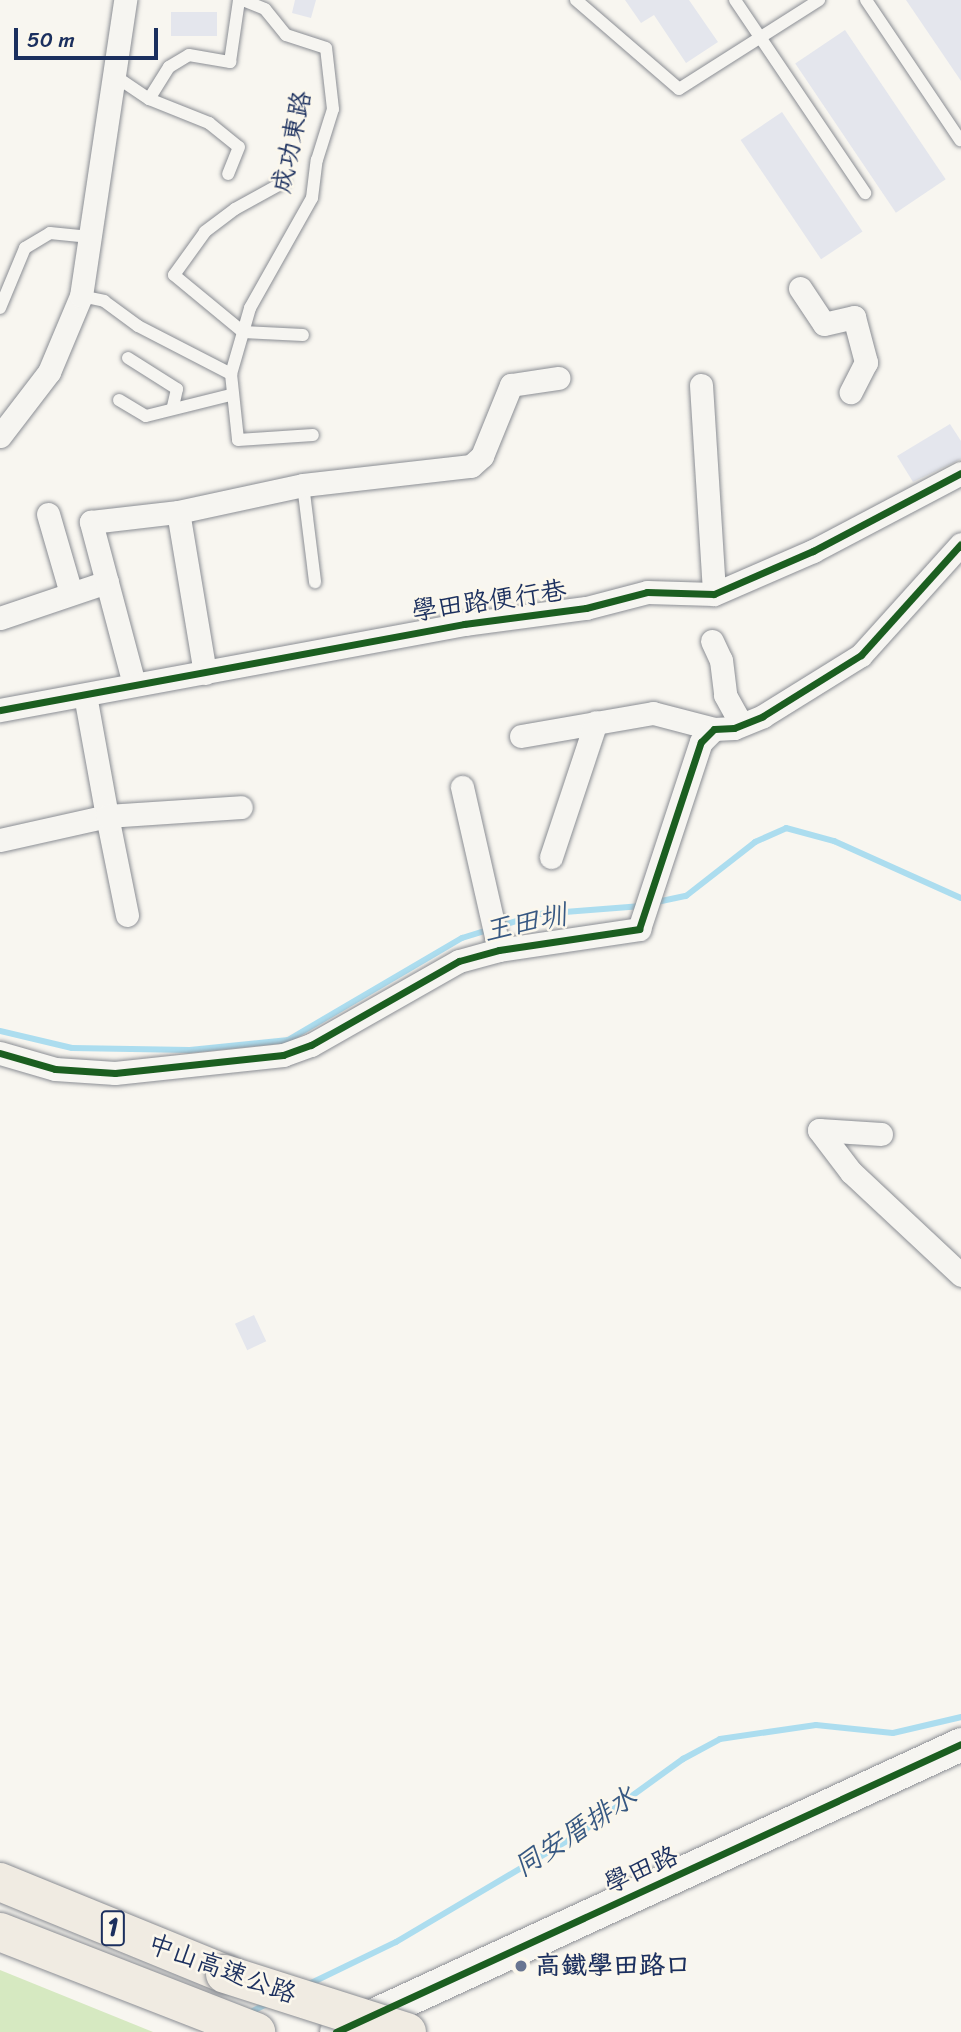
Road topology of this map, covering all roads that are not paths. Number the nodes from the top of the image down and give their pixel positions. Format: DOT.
graph roads {
  1 [pos="125,0"];
  2 [pos="241,0"];
  3 [pos="576,0"];
  4 [pos="735,0"];
  5 [pos="819,0"];
  6 [pos="866,0"];
  7 [pos="760,37"];
  8 [pos="112,74"];
  9 [pos="149,99"];
  10 [pos="960,140"];
  11 [pos="228,174"];
  12 [pos="284,182"];
  13 [pos="865,192"];
  14 [pos="90,237"];
  15 [pos="800,288"];
  16 [pos="81,296"];
  17 [pos="0,308"];
  18 [pos="243,332"];
  19 [pos="303,335"];
  20 [pos="128,358"];
  21 [pos="231,374"];
  22 [pos="558,378"];
  23 [pos="701,385"];
  24 [pos="851,392"];
  25 [pos="230,395"];
  26 [pos="119,400"];
  27 [pos="173,407"];
  28 [pos="313,435"];
  29 [pos="0,436"];
  30 [pos="961,473"];
  31 [pos="303,485"];
  32 [pos="178,512"];
  33 [pos="48,513"];
  34 [pos="961,544"];
  35 [pos="107,582"];
  36 [pos="315,582"];
  37 [pos="71,593"];
  38 [pos="714,594"];
  39 [pos="0,618"];
  40 [pos="712,641"];
  41 [pos="205,673"];
  42 [pos="134,684"];
  43 [pos="85,695"];
  44 [pos="0,710"];
  45 [pos="596,722"];
  46 [pos="724,729"];
  47 [pos="521,736"];
  48 [pos="462,787"];
  49 [pos="241,807"];
  50 [pos="107,816"];
  51 [pos="0,840"];
  52 [pos="551,857"];
  53 [pos="127,915"];
  54 [pos="499,950"];
  55 [pos="0,1053"];
  56 [pos="881,1134"];
  57 [pos="961,1275"];
  58 [pos="961,1744"];
  59 [pos="0,1882"];
  60 [pos="0,1932"];
  61 [pos="256,2032"];
  62 [pos="336,2032"];
  63 [pos="407,2032"];
  1 -- 8 [label="street"];
  2 -- 9 [label="lane, 成功東路"];
  2 -- 18 [label="lane, 成功東路"];
  3 -- 7 [label="lane"];
  4 -- 7 [label="lane"];
  5 -- 7 [label="lane"];
  6 -- 10 [label="lane"];
  7 -- 13 [label="lane"];
  8 -- 9 [label="lane, 成功東路"];
  8 -- 14 [label="street"];
  9 -- 11 [label="lane, 成功東路"];
  12 -- 18 [label="lane, 成功東路"];
  14 -- 16 [label="street"];
  14 -- 17 [label="lane"];
  15 -- 24 [label="street"];
  16 -- 21 [label="lane"];
  16 -- 29 [label="street"];
  18 -- 19 [label="lane"];
  18 -- 21 [label="lane, 成功東路"];
  20 -- 27 [label="lane"];
  21 -- 25 [label="lane, 成功東路"];
  22 -- 31 [label="street"];
  23 -- 38 [label="street"];
  25 -- 27 [label="lane"];
  25 -- 28 [label="lane, 成功東路"];
  26 -- 27 [label="lane"];
  30 -- 38 [label="street, 學田路便行巷"];
  31 -- 32 [label="street"];
  31 -- 36 [label="lane"];
  32 -- 35 [label="street"];
  32 -- 41 [label="street"];
  33 -- 37 [label="street"];
  34 -- 46 [label="street"];
  35 -- 37 [label="street"];
  35 -- 42 [label="street"];
  37 -- 39 [label="street"];
  38 -- 41 [label="street, 學田路便行巷"];
  40 -- 46 [label="street"];
  41 -- 42 [label="street, 學田路便行巷"];
  42 -- 43 [label="street, 學田路便行巷"];
  43 -- 44 [label="street, 學田路便行巷"];
  43 -- 50 [label="street"];
  45 -- 46 [label="street"];
  45 -- 47 [label="street"];
  45 -- 52 [label="street"];
  46 -- 54 [label="street"];
  48 -- 54 [label="street"];
  49 -- 50 [label="street"];
  50 -- 51 [label="street"];
  50 -- 53 [label="street"];
  54 -- 55 [label="street"];
  56 -- 57 [label="street"];
  58 -- 62 [label="main road, 學田路"];
  59 -- 63 [label="highway, 中山高速公路 / 1, bridge"];
  60 -- 61 [label="highway, 中山高速公路 / 1"];
}
